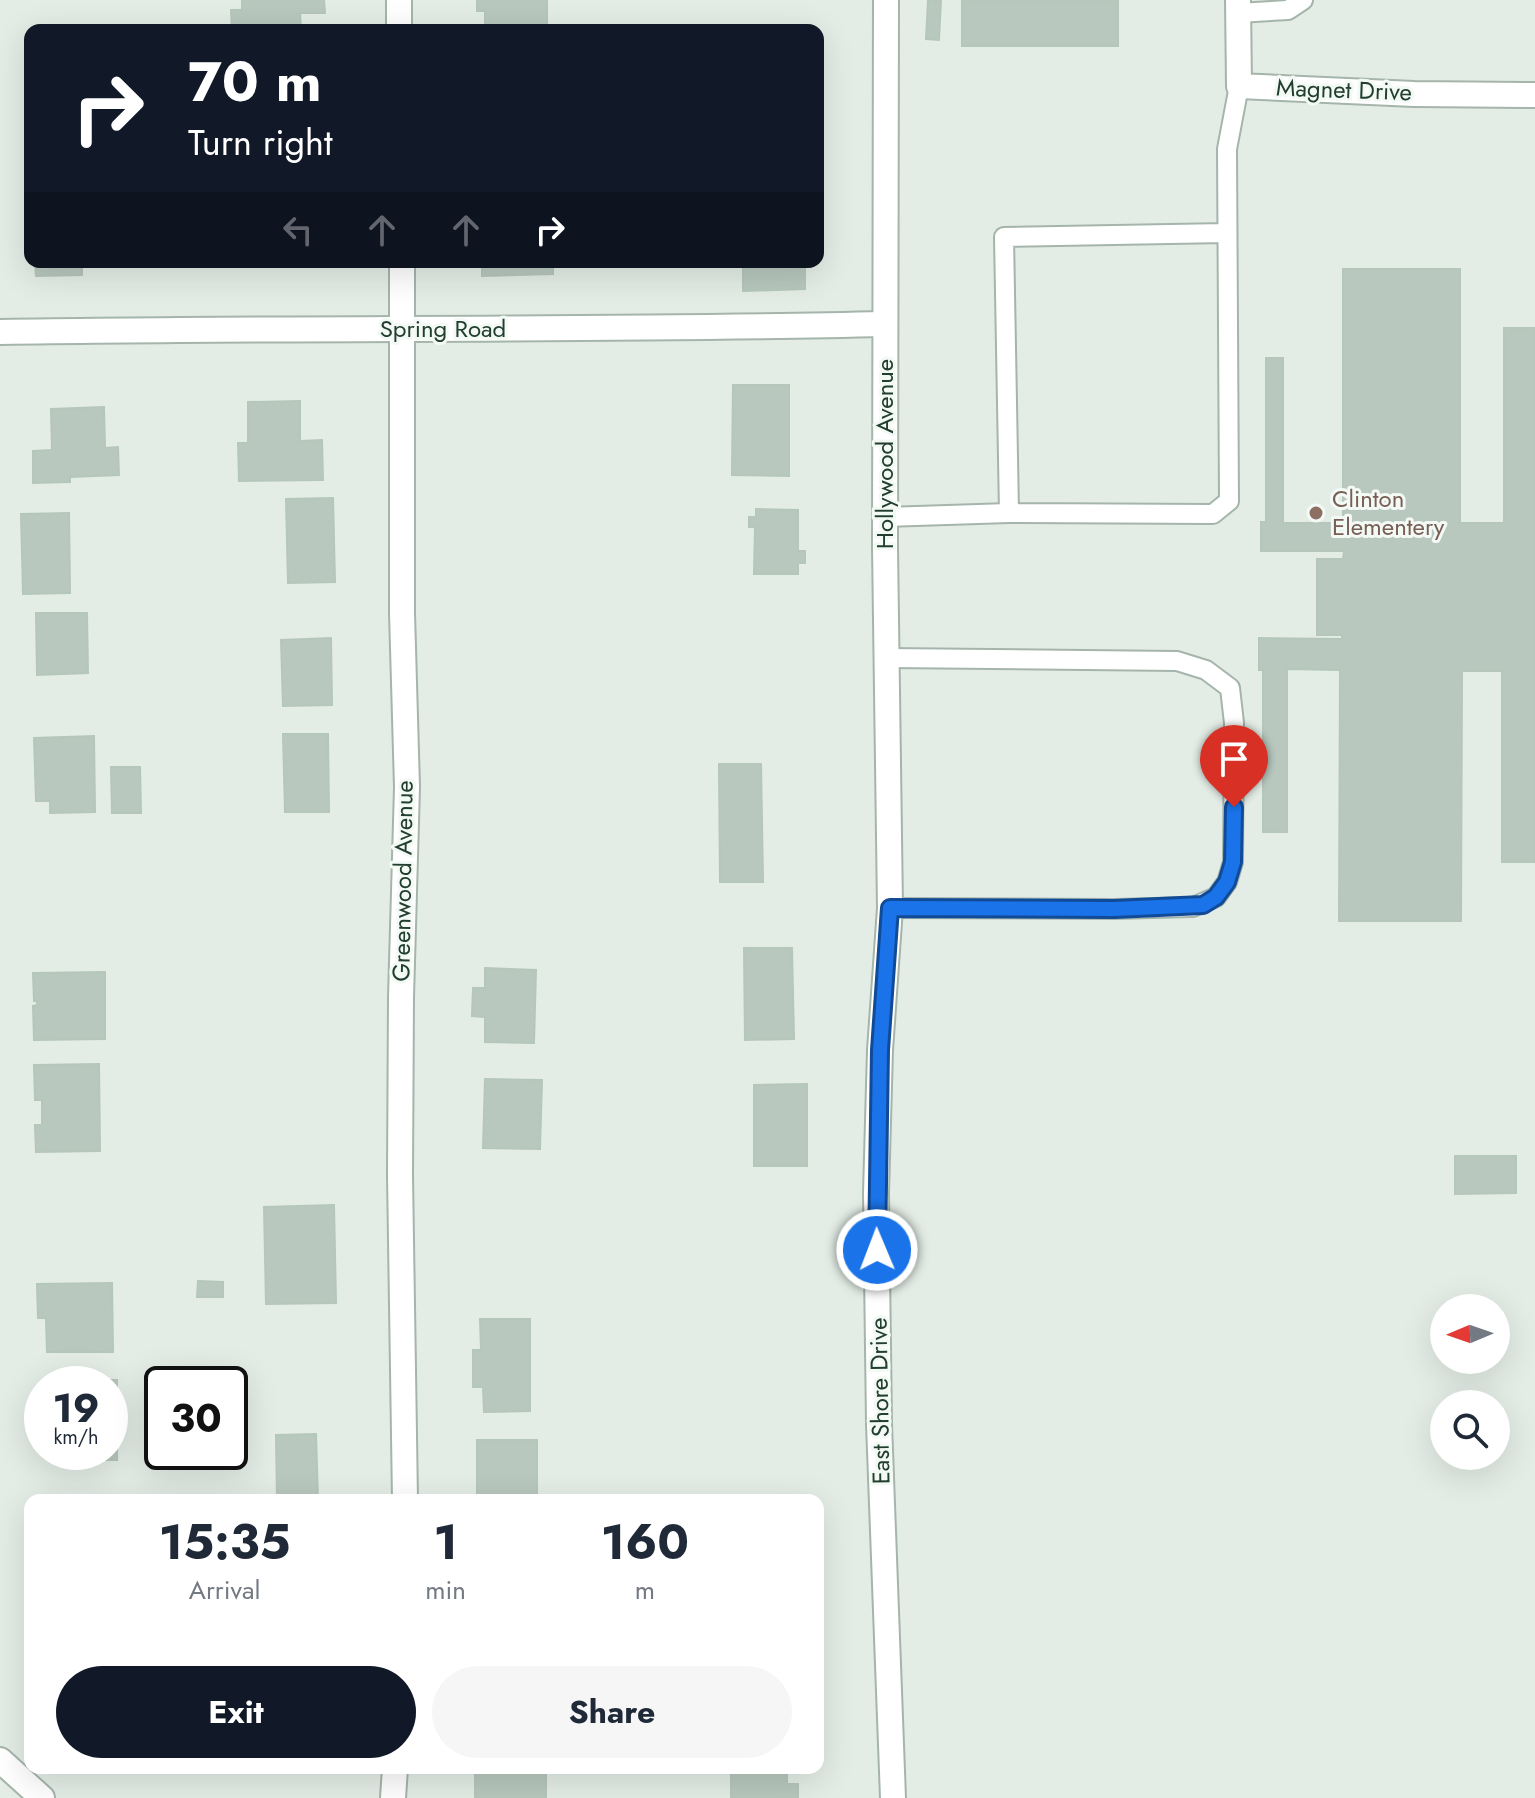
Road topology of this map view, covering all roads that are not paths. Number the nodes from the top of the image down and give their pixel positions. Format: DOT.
graph roads {
  1 [pos="399,0"];
  2 [pos="886,0"];
  3 [pos="1303,0"];
  4 [pos="1238,6"];
  5 [pos="399,24"];
  6 [pos="1239,86"];
  7 [pos="1535,95"];
  8 [pos="1226,233"];
  9 [pos="402,268"];
  10 [pos="885,324"];
  11 [pos="401,329"];
  12 [pos="0,332"];
  13 [pos="1009,513"];
  14 [pos="885,517"];
  15 [pos="888,658"];
  16 [pos="890,908"];
  17 [pos="405,1494"];
  18 [pos="0,1760"];
  19 [pos="395,1774"];
  20 [pos="42,1798"];
  21 [pos="393,1798"];
  22 [pos="893,1798"];
  1 -- 5 [label="street"];
  2 -- 10 [label="street, Hollywood Avenue"];
  3 -- 4 [label="lane"];
  4 -- 6 [label="street"];
  6 -- 7 [label="street, Magnet Drive"];
  6 -- 8 [label="lane"];
  8 -- 13 [label="lane"];
  8 -- 13 [label="lane"];
  9 -- 11 [label="street, Greenwood Avenue"];
  10 -- 11 [label="street, Spring Road"];
  10 -- 14 [label="street, Hollywood Avenue"];
  11 -- 12 [label="street, Spring Road"];
  11 -- 17 [label="street, Greenwood Avenue"];
  13 -- 14 [label="lane"];
  14 -- 15 [label="street, Hollywood Avenue"];
  15 -- 16 [label="street, Hollywood Avenue"];
  15 -- 16 [label="lane"];
  16 -- 22 [label="street, East Shore Drive"];
  18 -- 20 [label="street"];
  19 -- 21 [label="street"];
}
